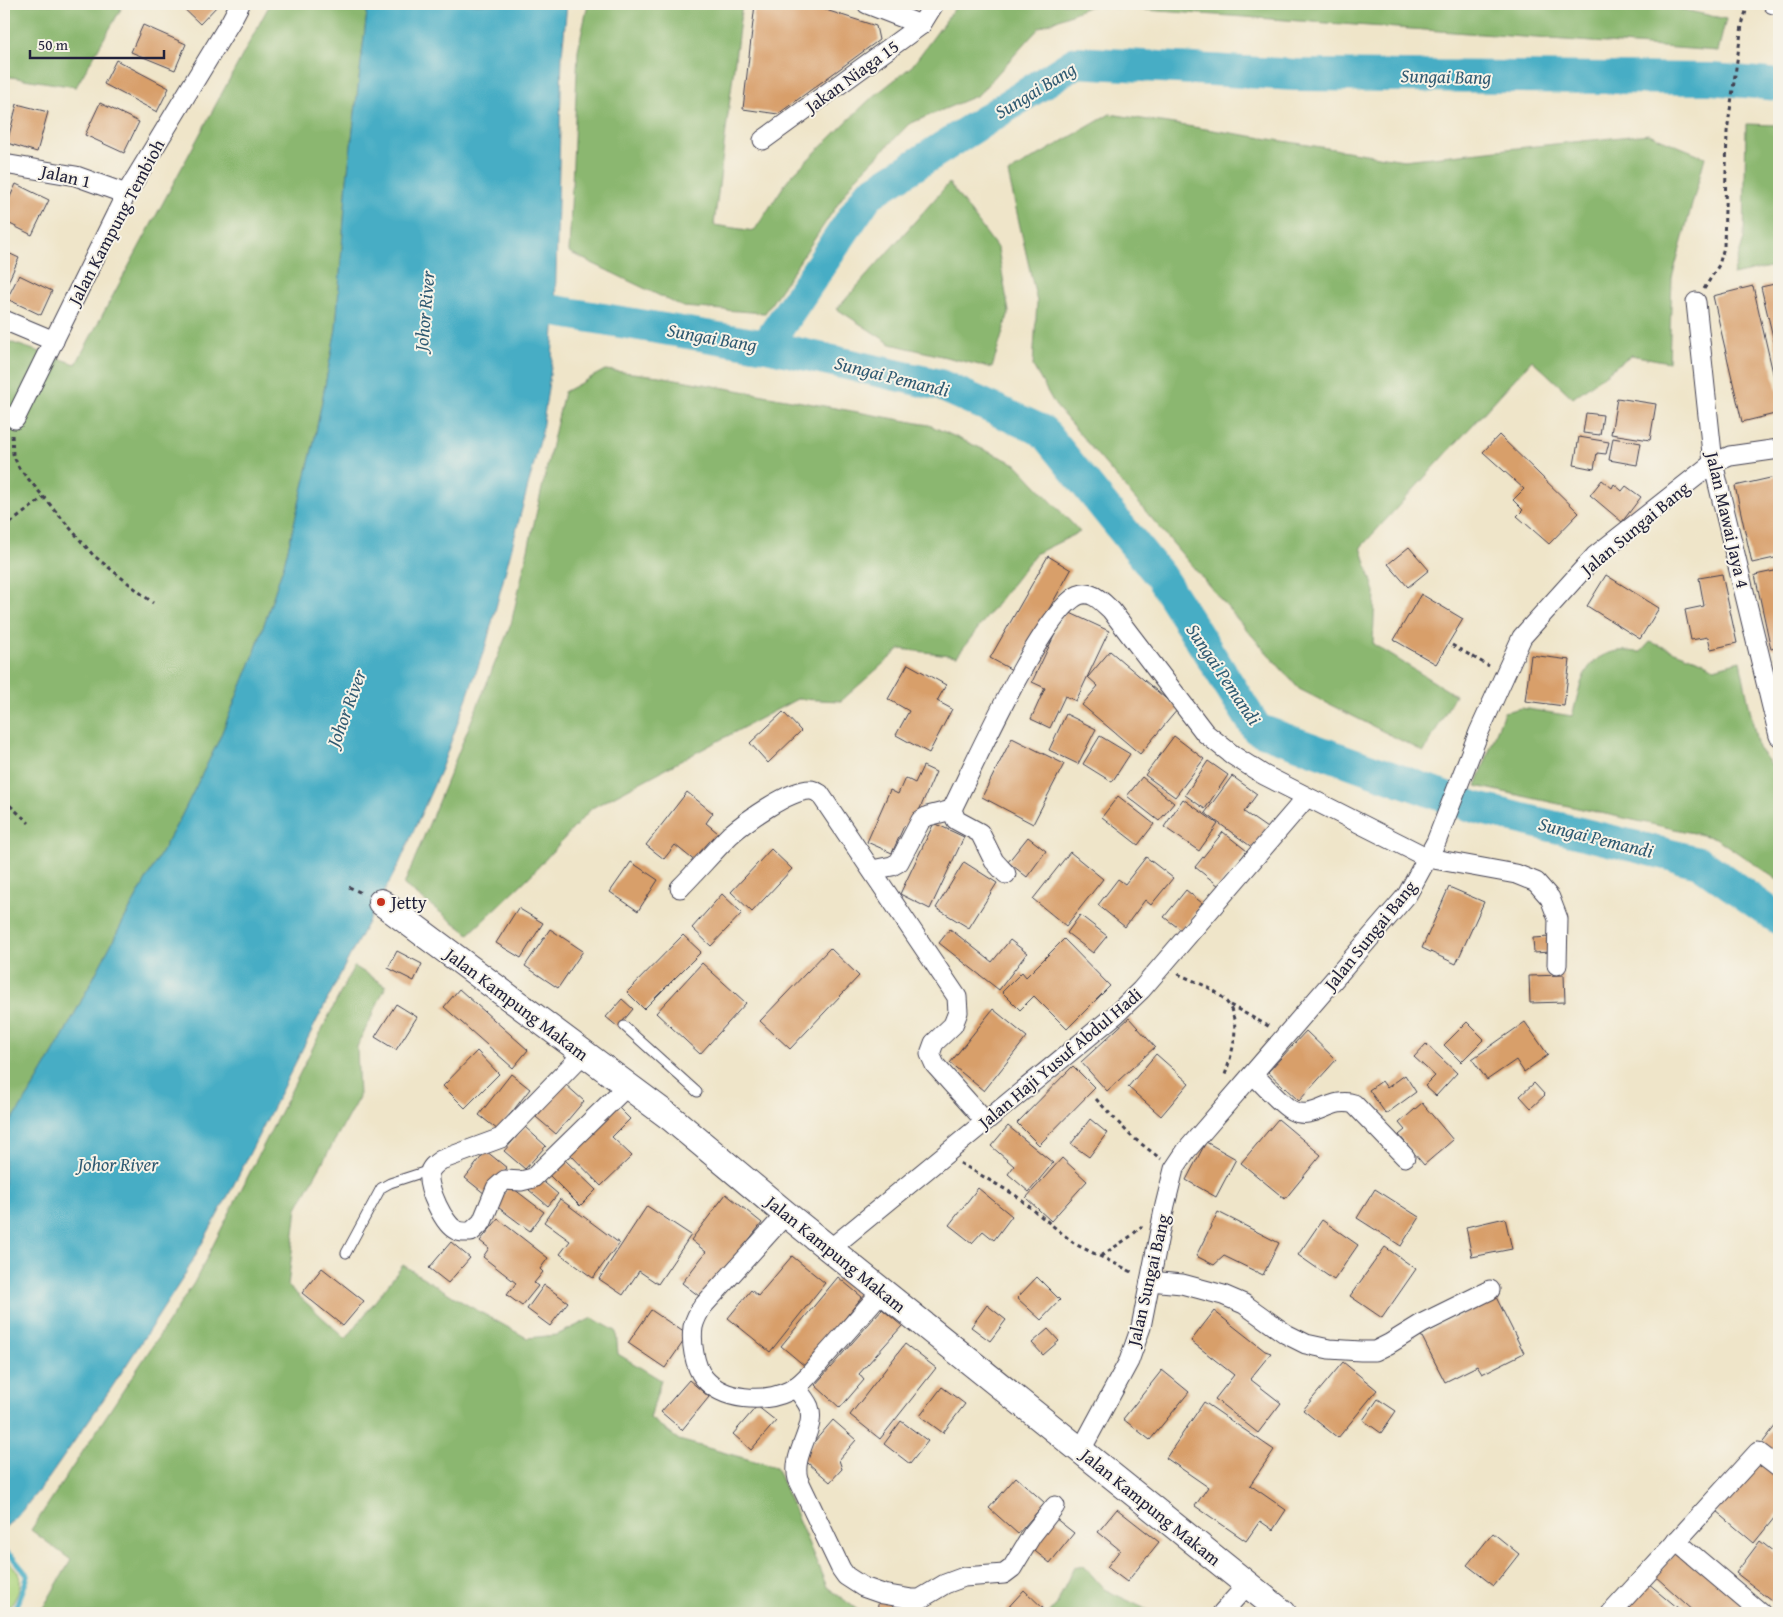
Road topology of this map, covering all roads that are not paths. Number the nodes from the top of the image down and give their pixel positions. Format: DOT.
graph roads {
  1 [pos="240,4"];
  2 [pos="867,4"];
  3 [pos="934,4"];
  4 [pos="1773,4"];
  5 [pos="1779,5"];
  6 [pos="921,26"];
  7 [pos="762,140"];
  8 [pos="4,164"];
  9 [pos="126,194"];
  10 [pos="1696,302"];
  11 [pos="4,320"];
  12 [pos="54,341"];
  13 [pos="10,422"];
  14 [pos="1779,448"];
  15 [pos="1713,463"];
  16 [pos="1779,736"];
  17 [pos="1306,798"];
  18 [pos="952,810"];
  19 [pos="1432,850"];
  20 [pos="872,870"];
  21 [pos="1006,874"];
  22 [pos="680,888"];
  23 [pos="382,902"];
  24 [pos="1557,964"];
  25 [pos="624,1026"];
  26 [pos="583,1054"];
  27 [pos="1253,1074"];
  28 [pos="627,1086"];
  29 [pos="698,1092"];
  30 [pos="985,1121"];
  31 [pos="1405,1157"];
  32 [pos="430,1170"];
  33 [pos="786,1214"];
  34 [pos="830,1249"];
  35 [pos="346,1253"];
  36 [pos="1150,1281"];
  37 [pos="1490,1290"];
  38 [pos="882,1291"];
  39 [pos="795,1387"];
  40 [pos="1081,1450"];
  41 [pos="1779,1468"];
  42 [pos="1056,1506"];
  43 [pos="1676,1542"];
  44 [pos="1247,1585"];
  45 [pos="1222,1613"];
  46 [pos="1283,1613"];
  47 [pos="1611,1613"];
  48 [pos="1761,1613"];
  1 -- 9 [label="street, Jalan Kampung Tembioh"];
  2 -- 6 [label="street"];
  3 -- 6 [label="street, Jakan Niaga 15"];
  4 -- 5 [label="street"];
  6 -- 7 [label="street, Jakan Niaga 15"];
  8 -- 9 [label="street, Jalan 1"];
  9 -- 12 [label="street, Jalan Kampung Tembioh"];
  10 -- 15 [label="street, Jalan Mawai Jaya 4"];
  11 -- 12 [label="street"];
  12 -- 13 [label="street, Jalan Kampung Tembioh"];
  14 -- 15 [label="street, Jalan Sungai Bang"];
  15 -- 16 [label="street, Jalan Mawai Jaya 4"];
  15 -- 19 [label="street, Jalan Sungai Bang"];
  17 -- 18 [label="street"];
  17 -- 19 [label="street"];
  17 -- 30 [label="street, Jalan Haji Yusuf Abdul Hadi"];
  18 -- 20 [label="street"];
  18 -- 21 [label="street"];
  19 -- 24 [label="street"];
  19 -- 27 [label="street, Jalan Sungai Bang"];
  20 -- 22 [label="street"];
  20 -- 30 [label="street"];
  23 -- 26 [label="street, Jalan Kampung Makam"];
  25 -- 29 [label="lane"];
  26 -- 28 [label="street, Jalan Kampung Makam"];
  26 -- 32 [label="street"];
  27 -- 31 [label="street"];
  27 -- 36 [label="street, Jalan Sungai Bang"];
  28 -- 32 [label="street"];
  28 -- 33 [label="street, Jalan Kampung Makam"];
  30 -- 34 [label="street, Jalan Haji Yusuf Abdul Hadi"];
  32 -- 35 [label="lane"];
  33 -- 34 [label="street, Jalan Kampung Makam"];
  33 -- 39 [label="street"];
  34 -- 38 [label="street, Jalan Kampung Makam"];
  36 -- 37 [label="street"];
  36 -- 40 [label="street, Jalan Sungai Bang"];
  38 -- 39 [label="street"];
  38 -- 40 [label="street, Jalan Kampung Makam"];
  39 -- 42 [label="street"];
  40 -- 44 [label="street, Jalan Kampung Makam"];
  41 -- 43 [label="street"];
  43 -- 47 [label="street"];
  43 -- 48 [label="street"];
  44 -- 45 [label="street"];
  44 -- 46 [label="street, Jalan Kampung Makam"];
}
